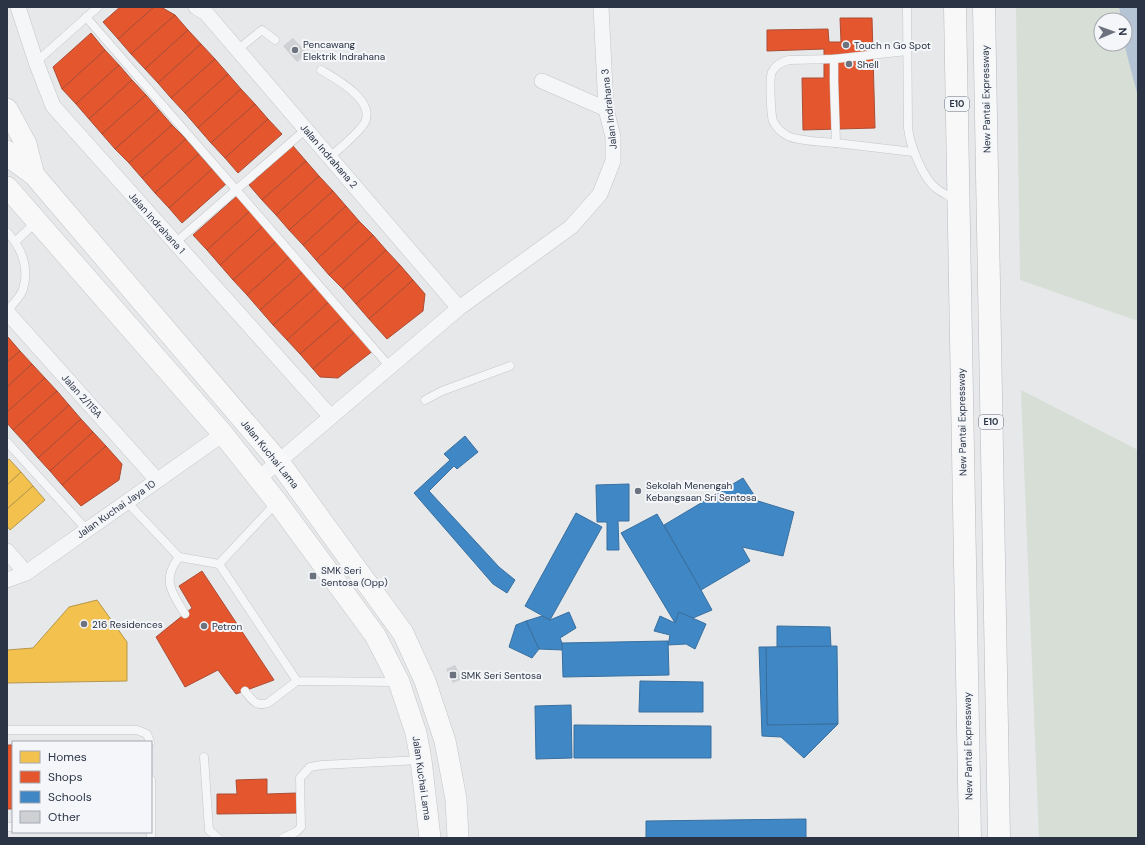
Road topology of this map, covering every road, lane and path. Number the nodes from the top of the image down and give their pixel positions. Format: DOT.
graph roads {
  1 [pos="18,7"];
  2 [pos="98,7"];
  3 [pos="196,7"];
  4 [pos="601,7"];
  5 [pos="907,7"];
  6 [pos="955,7"];
  7 [pos="984,7"];
  8 [pos="86,18"];
  9 [pos="275,40"];
  10 [pos="237,50"];
  11 [pos="907,51"];
  12 [pos="834,58"];
  13 [pos="36,62"];
  14 [pos="321,70"];
  15 [pos="542,81"];
  16 [pos="7,109"];
  17 [pos="606,109"];
  18 [pos="305,130"];
  19 [pos="836,143"];
  20 [pos="7,151"];
  21 [pos="913,152"];
  22 [pos="330,157"];
  23 [pos="34,175"];
  24 [pos="7,187"];
  25 [pos="236,190"];
  26 [pos="958,201"];
  27 [pos="37,221"];
  28 [pos="7,232"];
  29 [pos="16,241"];
  30 [pos="175,243"];
  31 [pos="459,308"];
  32 [pos="7,311"];
  33 [pos="510,366"];
  34 [pos="390,367"];
  35 [pos="426,400"];
  36 [pos="331,417"];
  37 [pos="223,434"];
  38 [pos="7,442"];
  39 [pos="278,462"];
  40 [pos="258,479"];
  41 [pos="157,480"];
  42 [pos="127,502"];
  43 [pos="277,502"];
  44 [pos="87,530"];
  45 [pos="7,551"];
  46 [pos="179,558"];
  47 [pos="220,564"];
  48 [pos="26,572"];
  49 [pos="7,580"];
  50 [pos="185,614"];
  51 [pos="297,681"];
  52 [pos="399,682"];
  53 [pos="245,691"];
  54 [pos="7,730"];
  55 [pos="150,741"];
  56 [pos="204,757"];
  57 [pos="421,760"];
  58 [pos="218,838"];
  59 [pos="283,838"];
  60 [pos="430,838"];
  61 [pos="458,838"];
  62 [pos="970,838"];
  63 [pos="999,838"];
  1 -- 13 [label="street, Jalan Indrahana 1"];
  2 -- 8 [label="lane"];
  3 -- 10 [label="street, Jalan Indrahana 2"];
  4 -- 17 [label="street, Jalan Indrahana 3"];
  5 -- 11 [label="lane"];
  6 -- 26 [label="highway, New Pantai Expressway / E10"];
  7 -- 63 [label="highway, New Pantai Expressway / E10"];
  8 -- 13 [label="lane"];
  8 -- 25 [label="lane"];
  9 -- 10 [label="lane"];
  10 -- 18 [label="street, Jalan Indrahana 2"];
  11 -- 12 [label="lane"];
  11 -- 21 [label="lane"];
  12 -- 19 [label="lane"];
  12 -- 19 [label="lane"];
  13 -- 30 [label="street, Jalan Indrahana 1"];
  14 -- 22 [label="lane"];
  15 -- 17 [label="street"];
  16 -- 23 [label="main road, Jalan Kuchai Lama"];
  17 -- 31 [label="street, Jalan Indrahana 3"];
  18 -- 22 [label="street, Jalan Indrahana 2"];
  18 -- 25 [label="lane"];
  19 -- 21 [label="lane"];
  20 -- 23 [label="main road"];
  21 -- 26 [label="lane"];
  22 -- 31 [label="street, Jalan Indrahana 2"];
  23 -- 39 [label="main road, Jalan Kuchai Lama"];
  24 -- 27 [label="main road, Jalan Kuchai Lama"];
  25 -- 30 [label="lane"];
  25 -- 34 [label="lane"];
  26 -- 62 [label="highway, New Pantai Expressway / E10"];
  27 -- 29 [label="lane"];
  27 -- 37 [label="main road, Jalan Kuchai Lama"];
  28 -- 29 [label="lane"];
  29 -- 32 [label="lane"];
  30 -- 36 [label="street, Jalan Indrahana 1"];
  31 -- 34 [label="street, Jalan Indrahana 3"];
  32 -- 41 [label="street, Jalan 2/115A"];
  33 -- 35 [label="lane"];
  34 -- 36 [label="street, Jalan Indrahana 3"];
  36 -- 39 [label="street, Jalan Indrahana 3"];
  37 -- 40 [label="main road, Jalan Kuchai Lama"];
  37 -- 41 [label="street, Jalan Kuchai Jaya 10"];
  38 -- 44 [label="lane"];
  39 -- 40 [label="street, Jalan Indrahana 3"];
  39 -- 61 [label="main road, Jalan Kuchai Lama"];
  40 -- 43 [label="main road, Jalan Kuchai Lama"];
  41 -- 42 [label="street, Jalan Kuchai Jaya 10"];
  42 -- 44 [label="street, Jalan Kuchai Jaya 10"];
  42 -- 46 [label="lane"];
  43 -- 47 [label="lane"];
  43 -- 52 [label="main road, Jalan Kuchai Lama"];
  44 -- 48 [label="street, Jalan Kuchai Jaya 10"];
  45 -- 48 [label="street"];
  46 -- 47 [label="lane"];
  46 -- 50 [label="lane"];
  47 -- 51 [label="lane"];
  48 -- 49 [label="street, Jalan Kuchai Jaya 10"];
  51 -- 52 [label="lane"];
  51 -- 53 [label="lane"];
  52 -- 57 [label="main road, Jalan Kuchai Lama"];
  54 -- 55 [label="lane"];
  56 -- 58 [label="lane"];
  57 -- 59 [label="lane"];
  57 -- 60 [label="main road, Jalan Kuchai Lama"];
}
